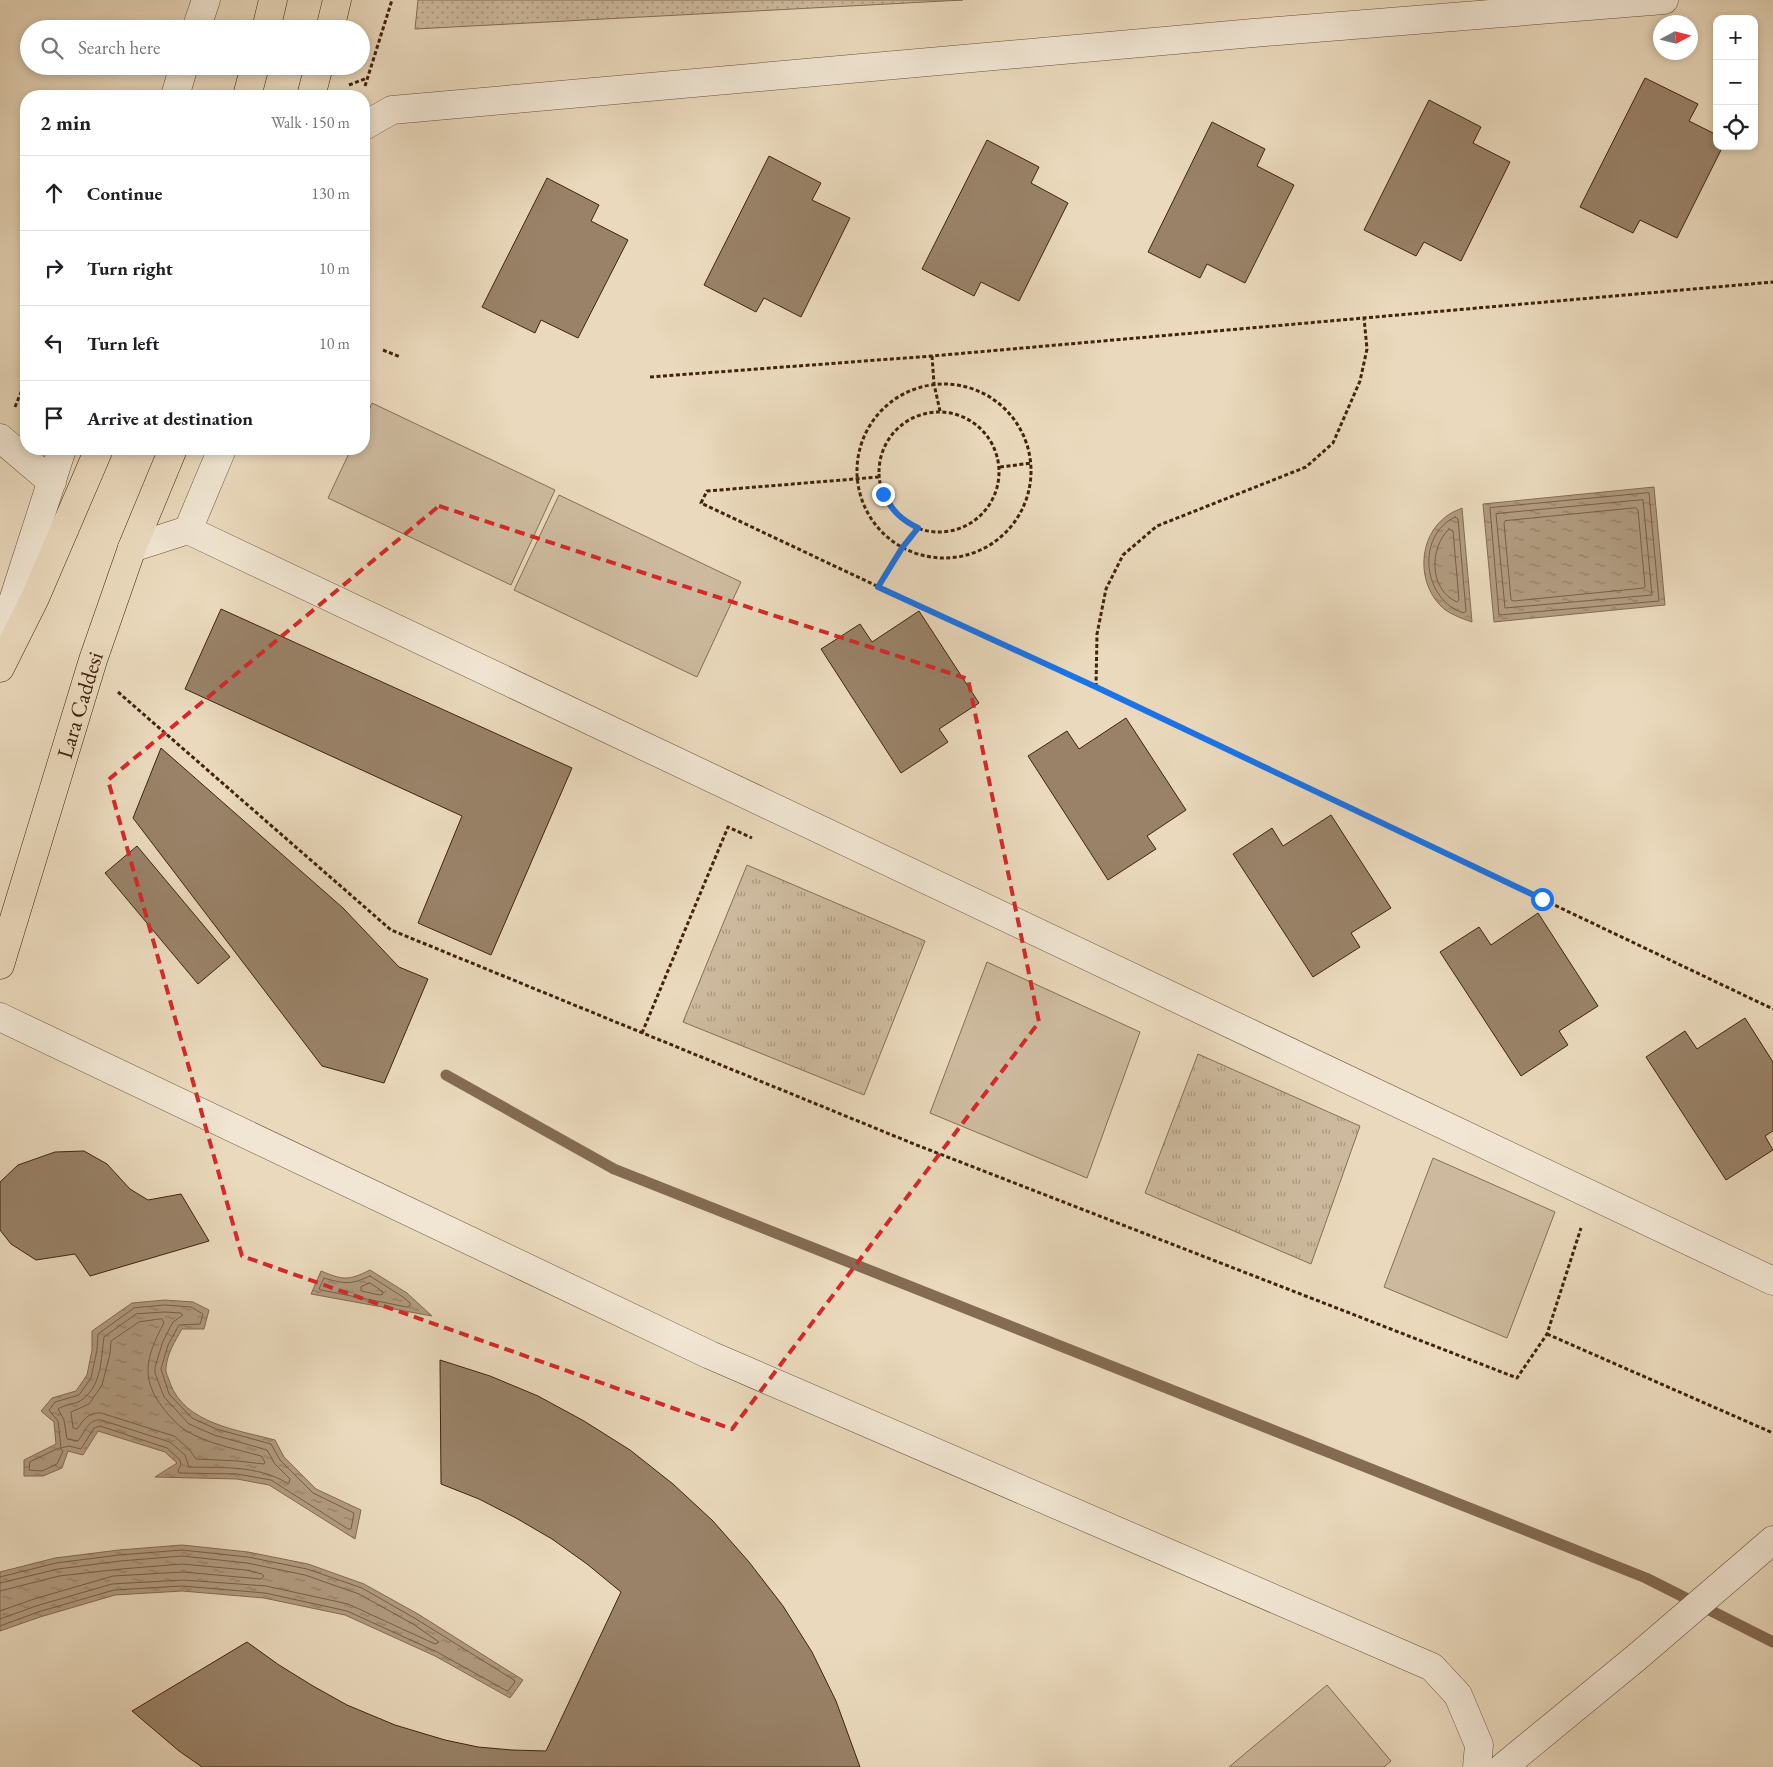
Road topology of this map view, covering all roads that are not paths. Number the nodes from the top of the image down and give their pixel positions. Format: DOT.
graph roads {
  1 [pos="206,0"];
  2 [pos="274,0"];
  3 [pos="337,0"];
  4 [pos="1664,0"];
  5 [pos="199,20"];
  6 [pos="268,20"];
  7 [pos="332,20"];
  8 [pos="181,75"];
  9 [pos="253,75"];
  10 [pos="317,75"];
  11 [pos="177,90"];
  12 [pos="249,90"];
  13 [pos="313,90"];
  14 [pos="370,123"];
  15 [pos="0,438"];
  16 [pos="20,455"];
  17 [pos="20,455"];
  18 [pos="60,455"];
  19 [pos="96,455"];
  20 [pos="171,455"];
  21 [pos="219,455"];
  22 [pos="52,482"];
  23 [pos="188,530"];
  24 [pos="132,548"];
  25 [pos="0,642"];
  26 [pos="0,668"];
  27 [pos="0,965"];
  28 [pos="0,1017"];
  29 [pos="1773,1282"];
  30 [pos="1773,1540"];
  31 [pos="1477,1767"];
  32 [pos="1503,1767"];
  1 -- 5 [label="street"];
  2 -- 6 [label="main road"];
  3 -- 7 [label="main road"];
  4 -- 14 [label="street"];
  8 -- 11 [label="street"];
  9 -- 12 [label="main road"];
  10 -- 13 [label="main road"];
  15 -- 16 [label="street"];
  17 -- 22 [label="street"];
  18 -- 22 [label="street"];
  19 -- 26 [label="main road"];
  20 -- 24 [label="main road, Lara Caddesi"];
  21 -- 23 [label="street"];
  22 -- 25 [label="street"];
  23 -- 24 [label="street"];
  23 -- 29 [label="street"];
  24 -- 27 [label="main road, Lara Caddesi"];
  28 -- 31 [label="street"];
  30 -- 32 [label="street"];
}
